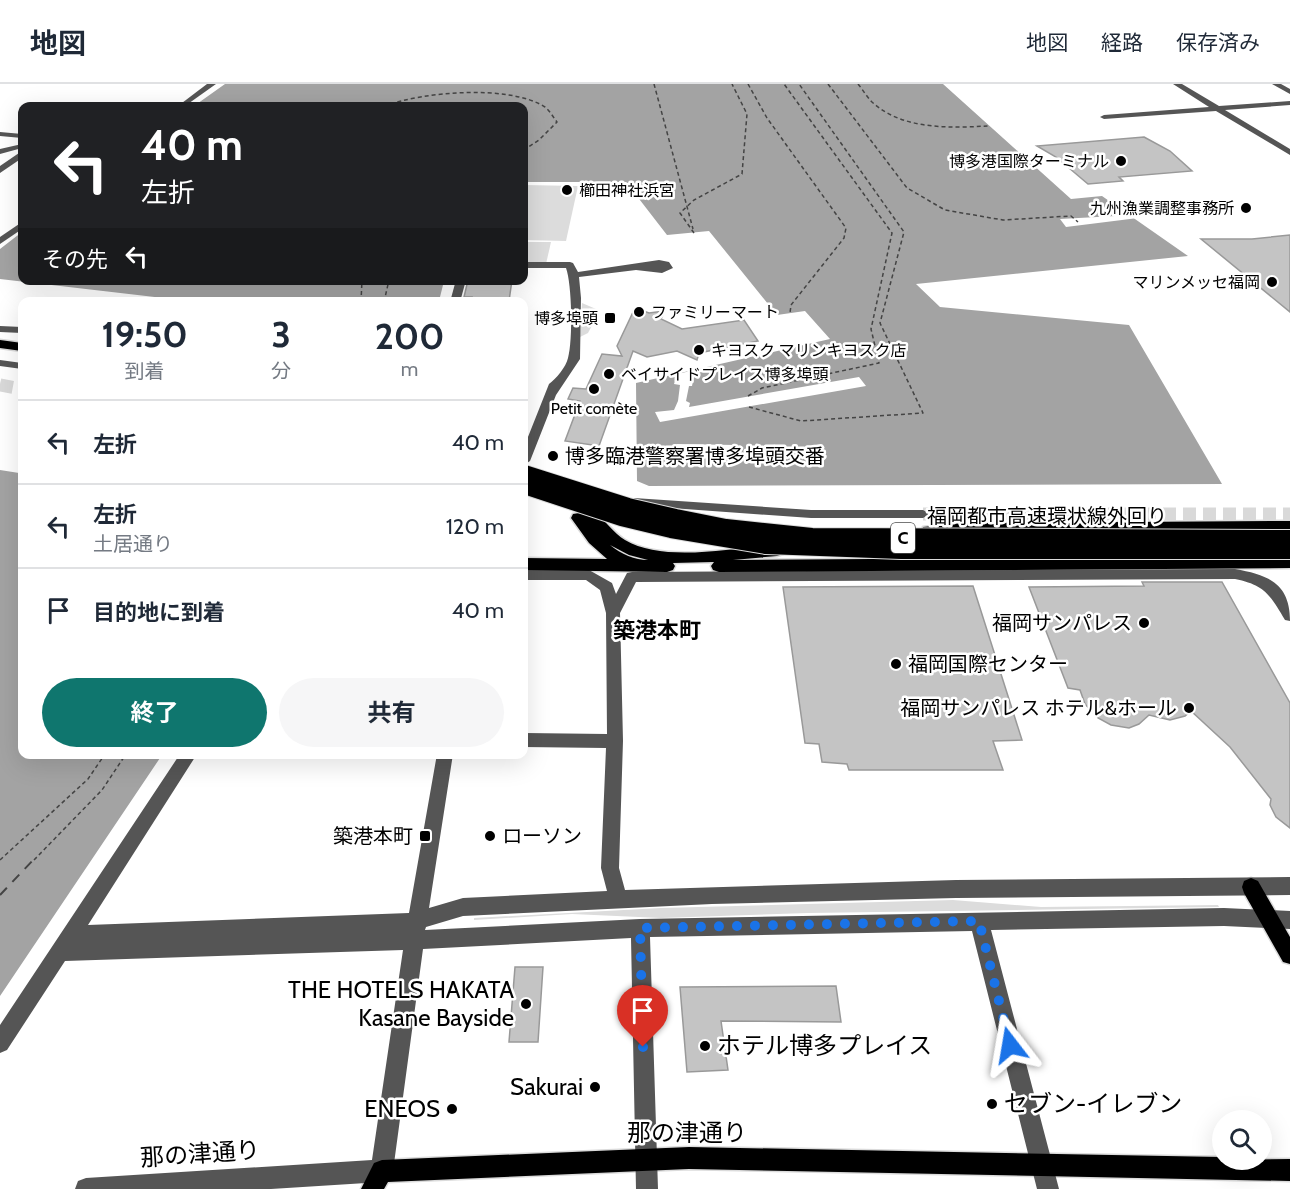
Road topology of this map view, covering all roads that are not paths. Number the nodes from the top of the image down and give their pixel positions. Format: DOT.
graph roads {
  1 [pos="212,84"];
  2 [pos="1177,84"];
  3 [pos="1188,84"];
  4 [pos="1276,84"];
  5 [pos="1290,92"];
  6 [pos="187,102"];
  7 [pos="1290,103"];
  8 [pos="1226,107"];
  9 [pos="1216,108"];
  10 [pos="1104,117"];
  11 [pos="0,134"];
  12 [pos="18,136"];
  13 [pos="1290,146"];
  14 [pos="18,147"];
  15 [pos="0,152"];
  16 [pos="1290,153"];
  17 [pos="18,158"];
  18 [pos="0,170"];
  19 [pos="18,228"];
  20 [pos="0,241"];
  21 [pos="528,265"];
  22 [pos="636,267"];
  23 [pos="572,270"];
  24 [pos="0,329"];
  25 [pos="18,330"];
  26 [pos="0,334"];
  27 [pos="18,337"];
  28 [pos="0,344"];
  29 [pos="18,346"];
  30 [pos="0,354"];
  31 [pos="18,356"];
  32 [pos="0,363"];
  33 [pos="18,365"];
  34 [pos="528,451"];
  35 [pos="528,476"];
  36 [pos="528,476"];
  37 [pos="528,476"];
  38 [pos="528,486"];
  39 [pos="528,486"];
  40 [pos="923,514"];
  41 [pos="1290,526"];
  42 [pos="1290,538"];
  43 [pos="1290,551"];
  44 [pos="1290,561"];
  45 [pos="528,564"];
  46 [pos="689,566"];
  47 [pos="528,575"];
  48 [pos="613,613"];
  49 [pos="1290,616"];
  50 [pos="528,740"];
  51 [pos="615,741"];
  52 [pos="186,759"];
  53 [pos="444,759"];
  54 [pos="1290,886"];
  55 [pos="1251,887"];
  56 [pos="618,899"];
  57 [pos="1269,920"];
  58 [pos="1290,920"];
  59 [pos="979,921"];
  60 [pos="640,928"];
  61 [pos="416,931"];
  62 [pos="72,932"];
  63 [pos="60,952"];
  64 [pos="1290,955"];
  65 [pos="0,1042"];
  66 [pos="646,1160"];
  67 [pos="1041,1165"];
  68 [pos="1290,1170"];
  69 [pos="379,1183"];
  70 [pos="86,1189"];
  71 [pos="647,1189"];
  72 [pos="1048,1189"];
  1 -- 6 [label="street"];
  2 -- 9 [label="street"];
  3 -- 8 [label="street"];
  4 -- 5 [label="street"];
  7 -- 8 [label="street"];
  8 -- 9 [label="street"];
  8 -- 13 [label="street"];
  9 -- 10 [label="street"];
  9 -- 16 [label="street"];
  11 -- 12 [label="street"];
  14 -- 15 [label="street"];
  17 -- 18 [label="street"];
  19 -- 20 [label="street"];
  21 -- 23 [label="street"];
  22 -- 23 [label="street"];
  23 -- 34 [label="street"];
  24 -- 25 [label="street"];
  26 -- 27 [label="highway"];
  28 -- 29 [label="highway"];
  30 -- 31 [label="street"];
  32 -- 33 [label="street"];
  35 -- 40 [label="street"];
  36 -- 41 [label="highway, bridge"];
  37 -- 42 [label="highway, 福岡都市高速環状線外回り / C, bridge"];
  38 -- 43 [label="highway, bridge"];
  39 -- 46 [label="highway, bridge"];
  44 -- 46 [label="highway"];
  45 -- 46 [label="highway"];
  47 -- 48 [label="street"];
  48 -- 49 [label="street"];
  48 -- 51 [label="street"];
  50 -- 51 [label="street"];
  51 -- 56 [label="street"];
  52 -- 62 [label="street"];
  53 -- 61 [label="street"];
  54 -- 55 [label="street"];
  55 -- 56 [label="street"];
  55 -- 57 [label="main road"];
  56 -- 61 [label="street"];
  57 -- 58 [label="street"];
  57 -- 59 [label="street"];
  57 -- 64 [label="main road"];
  59 -- 60 [label="street"];
  59 -- 67 [label="street"];
  60 -- 61 [label="street"];
  60 -- 66 [label="street"];
  61 -- 62 [label="street"];
  61 -- 63 [label="street"];
  61 -- 69 [label="street"];
  62 -- 63 [label="street"];
  63 -- 65 [label="street"];
  66 -- 67 [label="main road, 那の津通り"];
  66 -- 69 [label="main road, 那の津通り"];
  66 -- 71 [label="street"];
  67 -- 68 [label="main road, 那の津通り"];
  67 -- 72 [label="street"];
  69 -- 70 [label="street, 那の津通り"];
}
